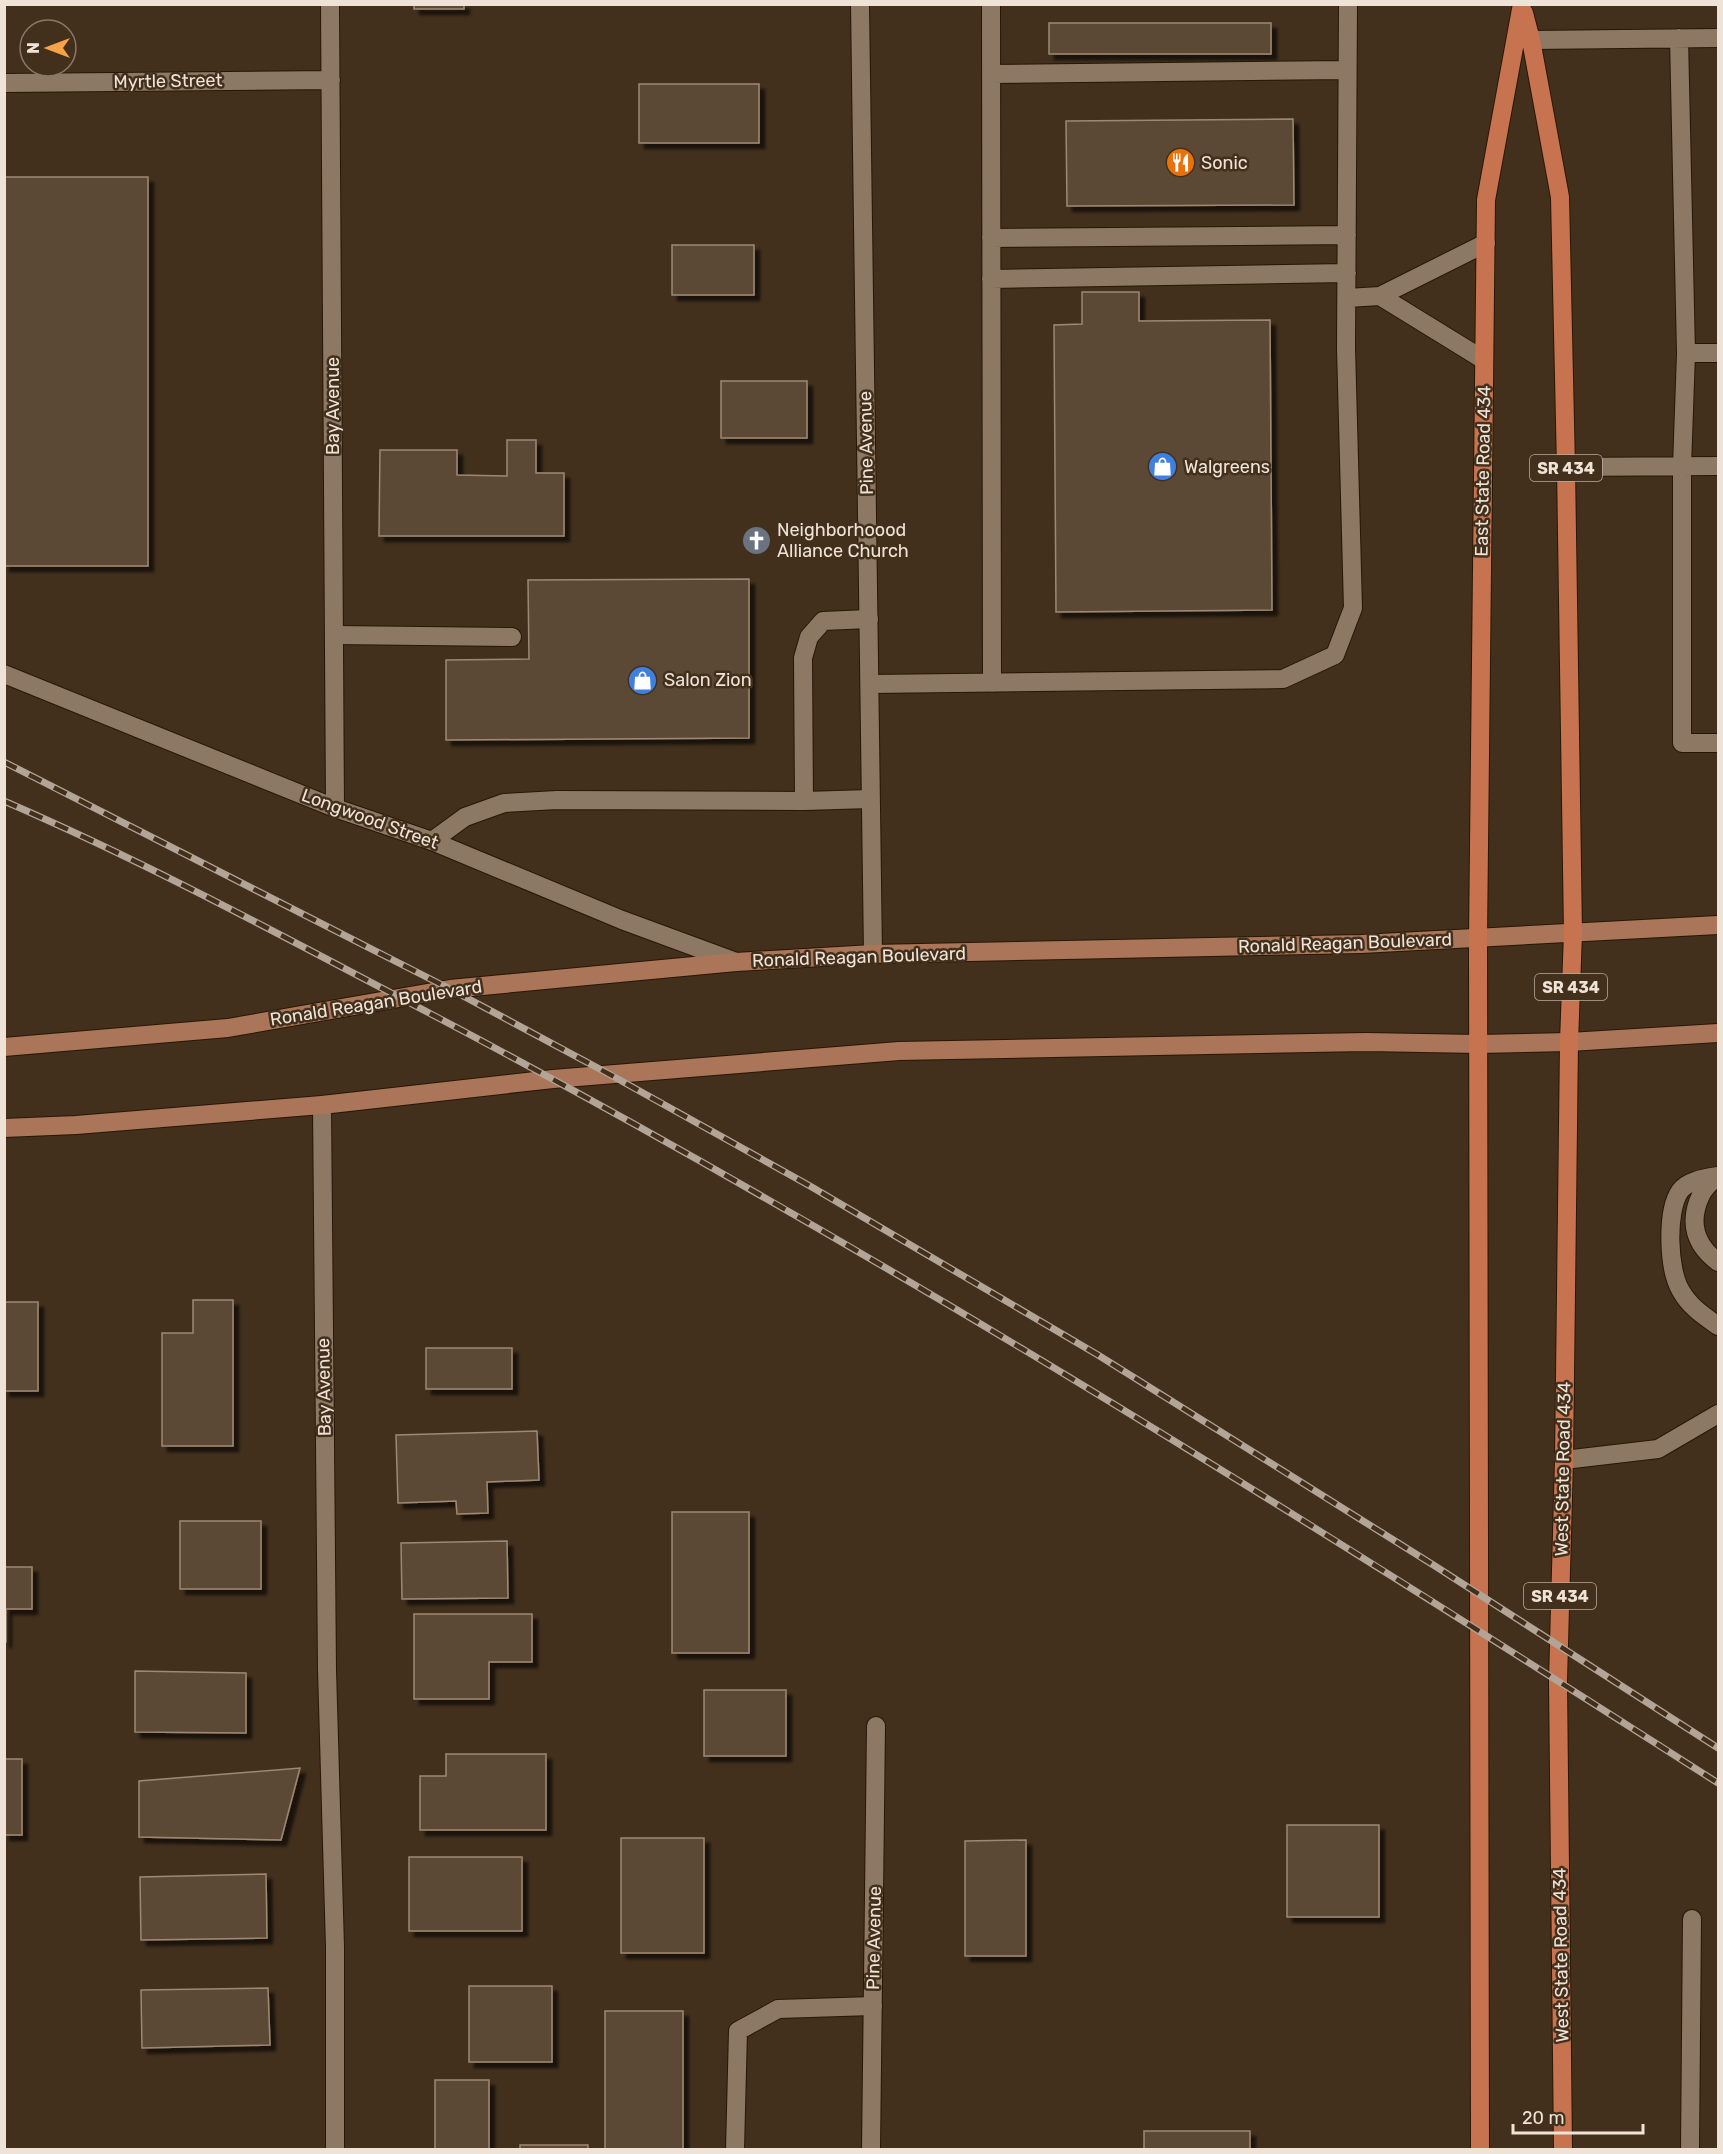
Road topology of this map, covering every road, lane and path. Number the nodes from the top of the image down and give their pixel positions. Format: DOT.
graph roads {
  1 [pos="330,4"];
  2 [pos="860,4"];
  3 [pos="991,4"];
  4 [pos="1348,4"];
  5 [pos="1522,6"];
  6 [pos="1679,38"];
  7 [pos="1719,38"];
  8 [pos="1531,40"];
  9 [pos="1347,70"];
  10 [pos="991,74"];
  11 [pos="331,80"];
  12 [pos="4,83"];
  13 [pos="1347,235"];
  14 [pos="991,238"];
  15 [pos="1486,243"];
  16 [pos="1347,273"];
  17 [pos="991,279"];
  18 [pos="1380,296"];
  19 [pos="1347,298"];
  20 [pos="1686,353"];
  21 [pos="1719,353"];
  22 [pos="1484,360"];
  23 [pos="1682,466"];
  24 [pos="1719,466"];
  25 [pos="1566,467"];
  26 [pos="869,619"];
  27 [pos="334,635"];
  28 [pos="512,637"];
  29 [pos="4,674"];
  30 [pos="992,683"];
  31 [pos="870,684"];
  32 [pos="1719,743"];
  33 [pos="870,799"];
  34 [pos="804,801"];
  35 [pos="335,808"];
  36 [pos="432,841"];
  37 [pos="1719,925"];
  38 [pos="1573,933"];
  39 [pos="1478,938"];
  40 [pos="873,954"];
  41 [pos="736,963"];
  42 [pos="1719,1033"];
  43 [pos="1569,1042"];
  44 [pos="1478,1044"];
  45 [pos="4,1047"];
  46 [pos="322,1105"];
  47 [pos="4,1128"];
  48 [pos="1717,1176"];
  49 [pos="1719,1262"];
  50 [pos="1719,1326"];
  51 [pos="1719,1414"];
  52 [pos="1564,1460"];
  53 [pos="876,1726"];
  54 [pos="1692,1918"];
  55 [pos="873,2006"];
  56 [pos="335,2150"];
  57 [pos="735,2150"];
  58 [pos="871,2150"];
  59 [pos="1479,2150"];
  60 [pos="1563,2150"];
  61 [pos="1690,2150"];
  1 -- 11 [label="street, Bay Avenue"];
  2 -- 26 [label="street, Pine Avenue"];
  3 -- 10 [label="street"];
  4 -- 9 [label="street"];
  5 -- 8 [label="main road, East State Road 434 / SR 434"];
  5 -- 15 [label="main road, East State Road 434 / SR 434"];
  6 -- 7 [label="street"];
  6 -- 8 [label="street"];
  6 -- 20 [label="street"];
  8 -- 25 [label="main road, East State Road 434 / SR 434"];
  9 -- 10 [label="street"];
  9 -- 13 [label="street"];
  10 -- 14 [label="street"];
  11 -- 12 [label="street, Myrtle Street"];
  11 -- 27 [label="street, Bay Avenue"];
  13 -- 14 [label="street"];
  13 -- 16 [label="street"];
  14 -- 17 [label="street"];
  15 -- 18 [label="street"];
  15 -- 22 [label="main road, East State Road 434 / SR 434"];
  16 -- 17 [label="street"];
  16 -- 19 [label="street"];
  17 -- 30 [label="street"];
  18 -- 19 [label="street"];
  18 -- 22 [label="street"];
  19 -- 30 [label="street"];
  20 -- 21 [label="street"];
  20 -- 23 [label="street"];
  22 -- 39 [label="main road, East State Road 434 / SR 434"];
  23 -- 24 [label="street"];
  23 -- 25 [label="street"];
  23 -- 32 [label="street"];
  25 -- 38 [label="main road, East State Road 434 / SR 434"];
  26 -- 31 [label="street, Pine Avenue"];
  26 -- 34 [label="street"];
  27 -- 28 [label="street"];
  27 -- 35 [label="street, Bay Avenue"];
  29 -- 35 [label="street, Longwood Street"];
  30 -- 31 [label="street"];
  31 -- 33 [label="street, Pine Avenue"];
  33 -- 34 [label="street"];
  33 -- 40 [label="street, Pine Avenue"];
  34 -- 36 [label="street"];
  35 -- 36 [label="street, Longwood Street"];
  36 -- 41 [label="street, Longwood Street"];
  37 -- 38 [label="main road, Ronald Reagan Boulevard"];
  38 -- 39 [label="main road, Ronald Reagan Boulevard"];
  38 -- 43 [label="main road, West State Road 434 / SR 434"];
  39 -- 40 [label="main road, Ronald Reagan Boulevard"];
  39 -- 44 [label="main road, SR 434"];
  40 -- 41 [label="main road, Ronald Reagan Boulevard"];
  41 -- 45 [label="main road, Ronald Reagan Boulevard"];
  42 -- 43 [label="main road"];
  43 -- 44 [label="main road"];
  43 -- 52 [label="main road, West State Road 434 / SR 434"];
  44 -- 46 [label="main road"];
  44 -- 59 [label="main road, SR 434"];
  46 -- 47 [label="main road"];
  46 -- 56 [label="street, Bay Avenue"];
  48 -- 49 [label="street"];
  48 -- 50 [label="street"];
  51 -- 52 [label="street"];
  52 -- 60 [label="main road, West State Road 434 / SR 434"];
  53 -- 55 [label="street, Pine Avenue"];
  54 -- 61 [label="street"];
  55 -- 57 [label="street"];
  55 -- 58 [label="street, Pine Avenue"];
}
